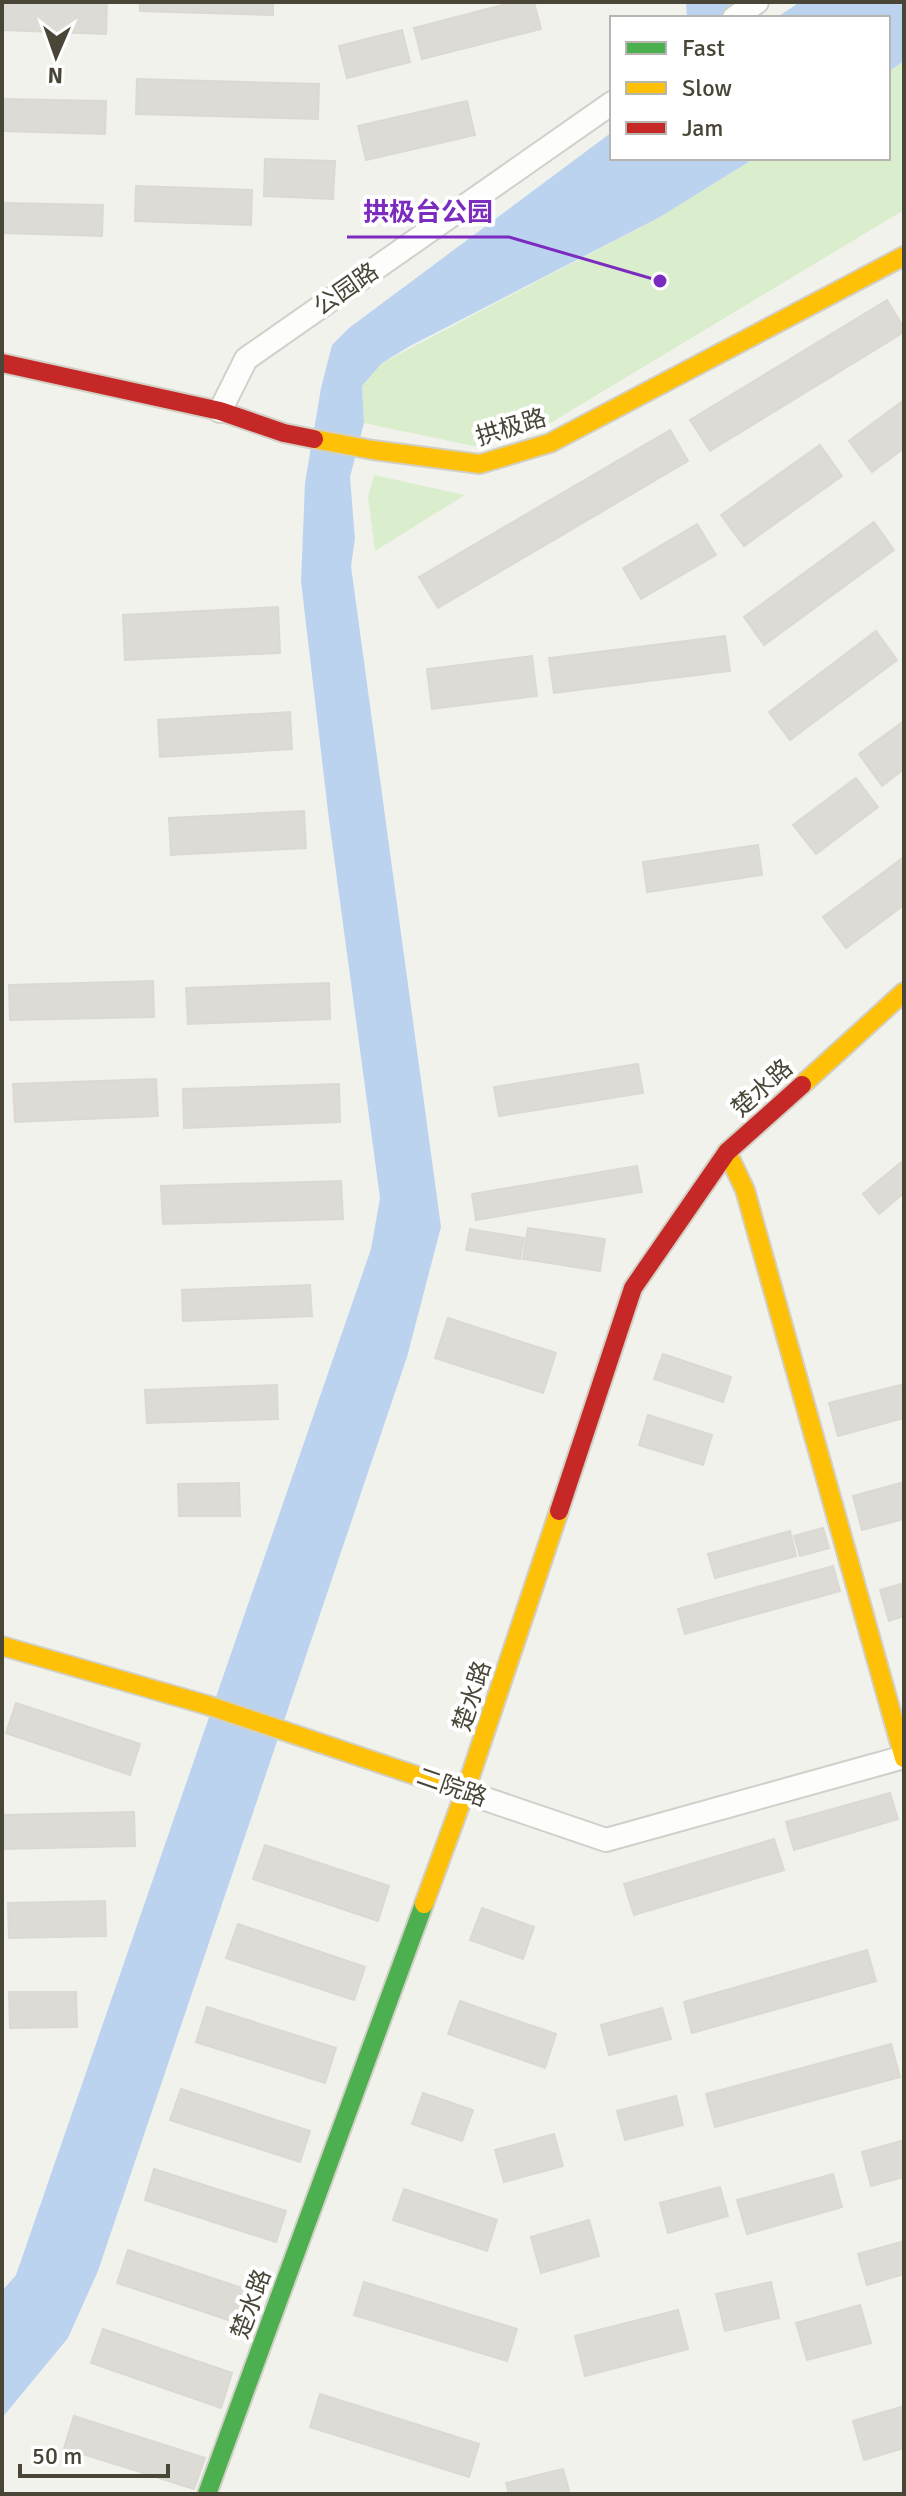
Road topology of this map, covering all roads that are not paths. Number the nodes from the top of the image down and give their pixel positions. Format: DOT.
graph roads {
  1 [pos="610,104"];
  2 [pos="904,256"];
  3 [pos="2,363"];
  4 [pos="220,411"];
  5 [pos="904,992"];
  6 [pos="727,1152"];
  7 [pos="2,1646"];
  8 [pos="904,1757"];
  9 [pos="465,1792"];
  10 [pos="207,2494"];
  1 -- 4 [label="street, 公园路"];
  2 -- 4 [label="street, 拱极路"];
  3 -- 4 [label="street, 拱极路"];
  5 -- 6 [label="street, 楚水路"];
  6 -- 8 [label="street"];
  6 -- 9 [label="street, 楚水路"];
  7 -- 9 [label="street, 二院路"];
  8 -- 9 [label="street, 二院路"];
  9 -- 10 [label="street, 楚水路"];
}
